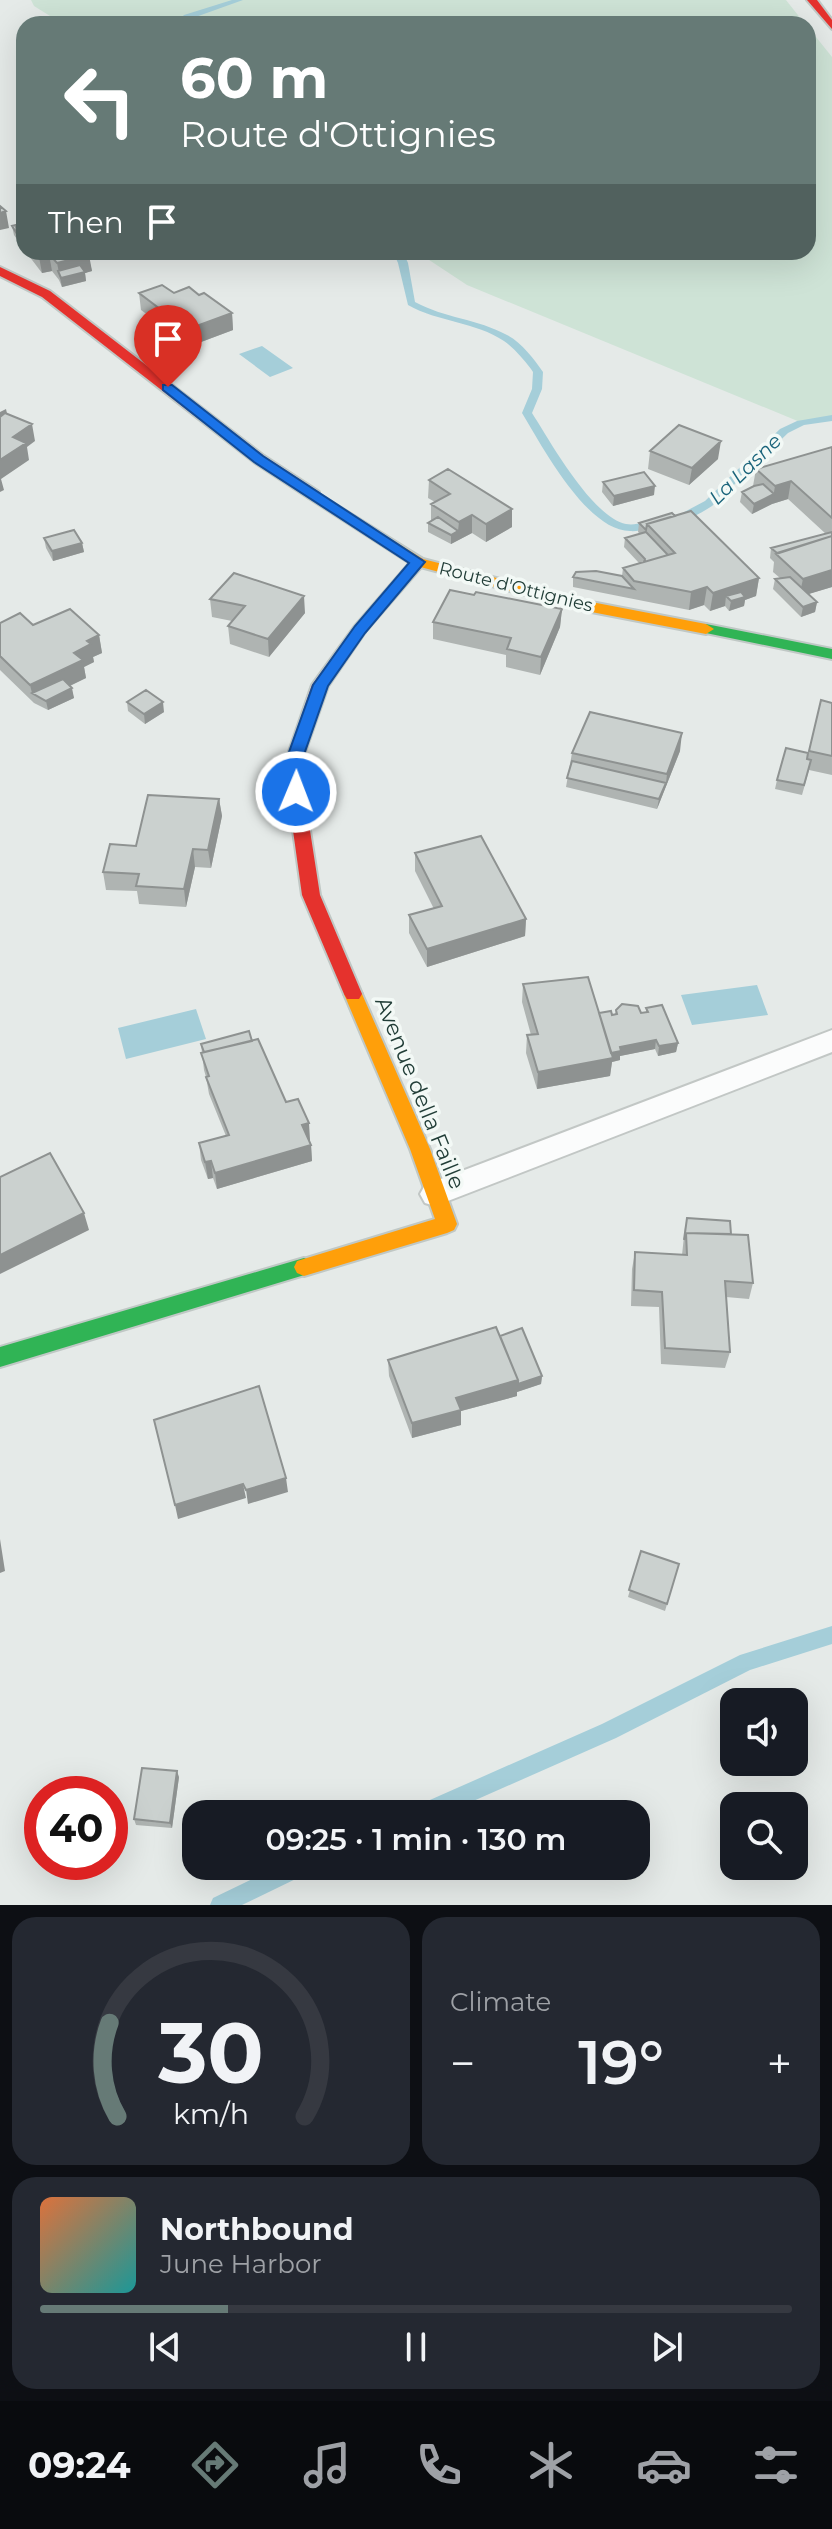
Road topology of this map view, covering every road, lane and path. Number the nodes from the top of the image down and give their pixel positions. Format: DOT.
graph roads {
  1 [pos="812,0"];
  2 [pos="832,26"];
  3 [pos="0,271"];
  4 [pos="418,562"];
  5 [pos="832,654"];
  6 [pos="832,1041"];
  7 [pos="435,1194"];
  8 [pos="0,1357"];
  1 -- 2 [label="street"];
  3 -- 4 [label="street, Route d'Ottignies"];
  4 -- 5 [label="street, Route d'Ottignies"];
  4 -- 7 [label="street, Avenue della Faille"];
  6 -- 7 [label="lane"];
  7 -- 8 [label="street, Avenue della Faille"];
}
